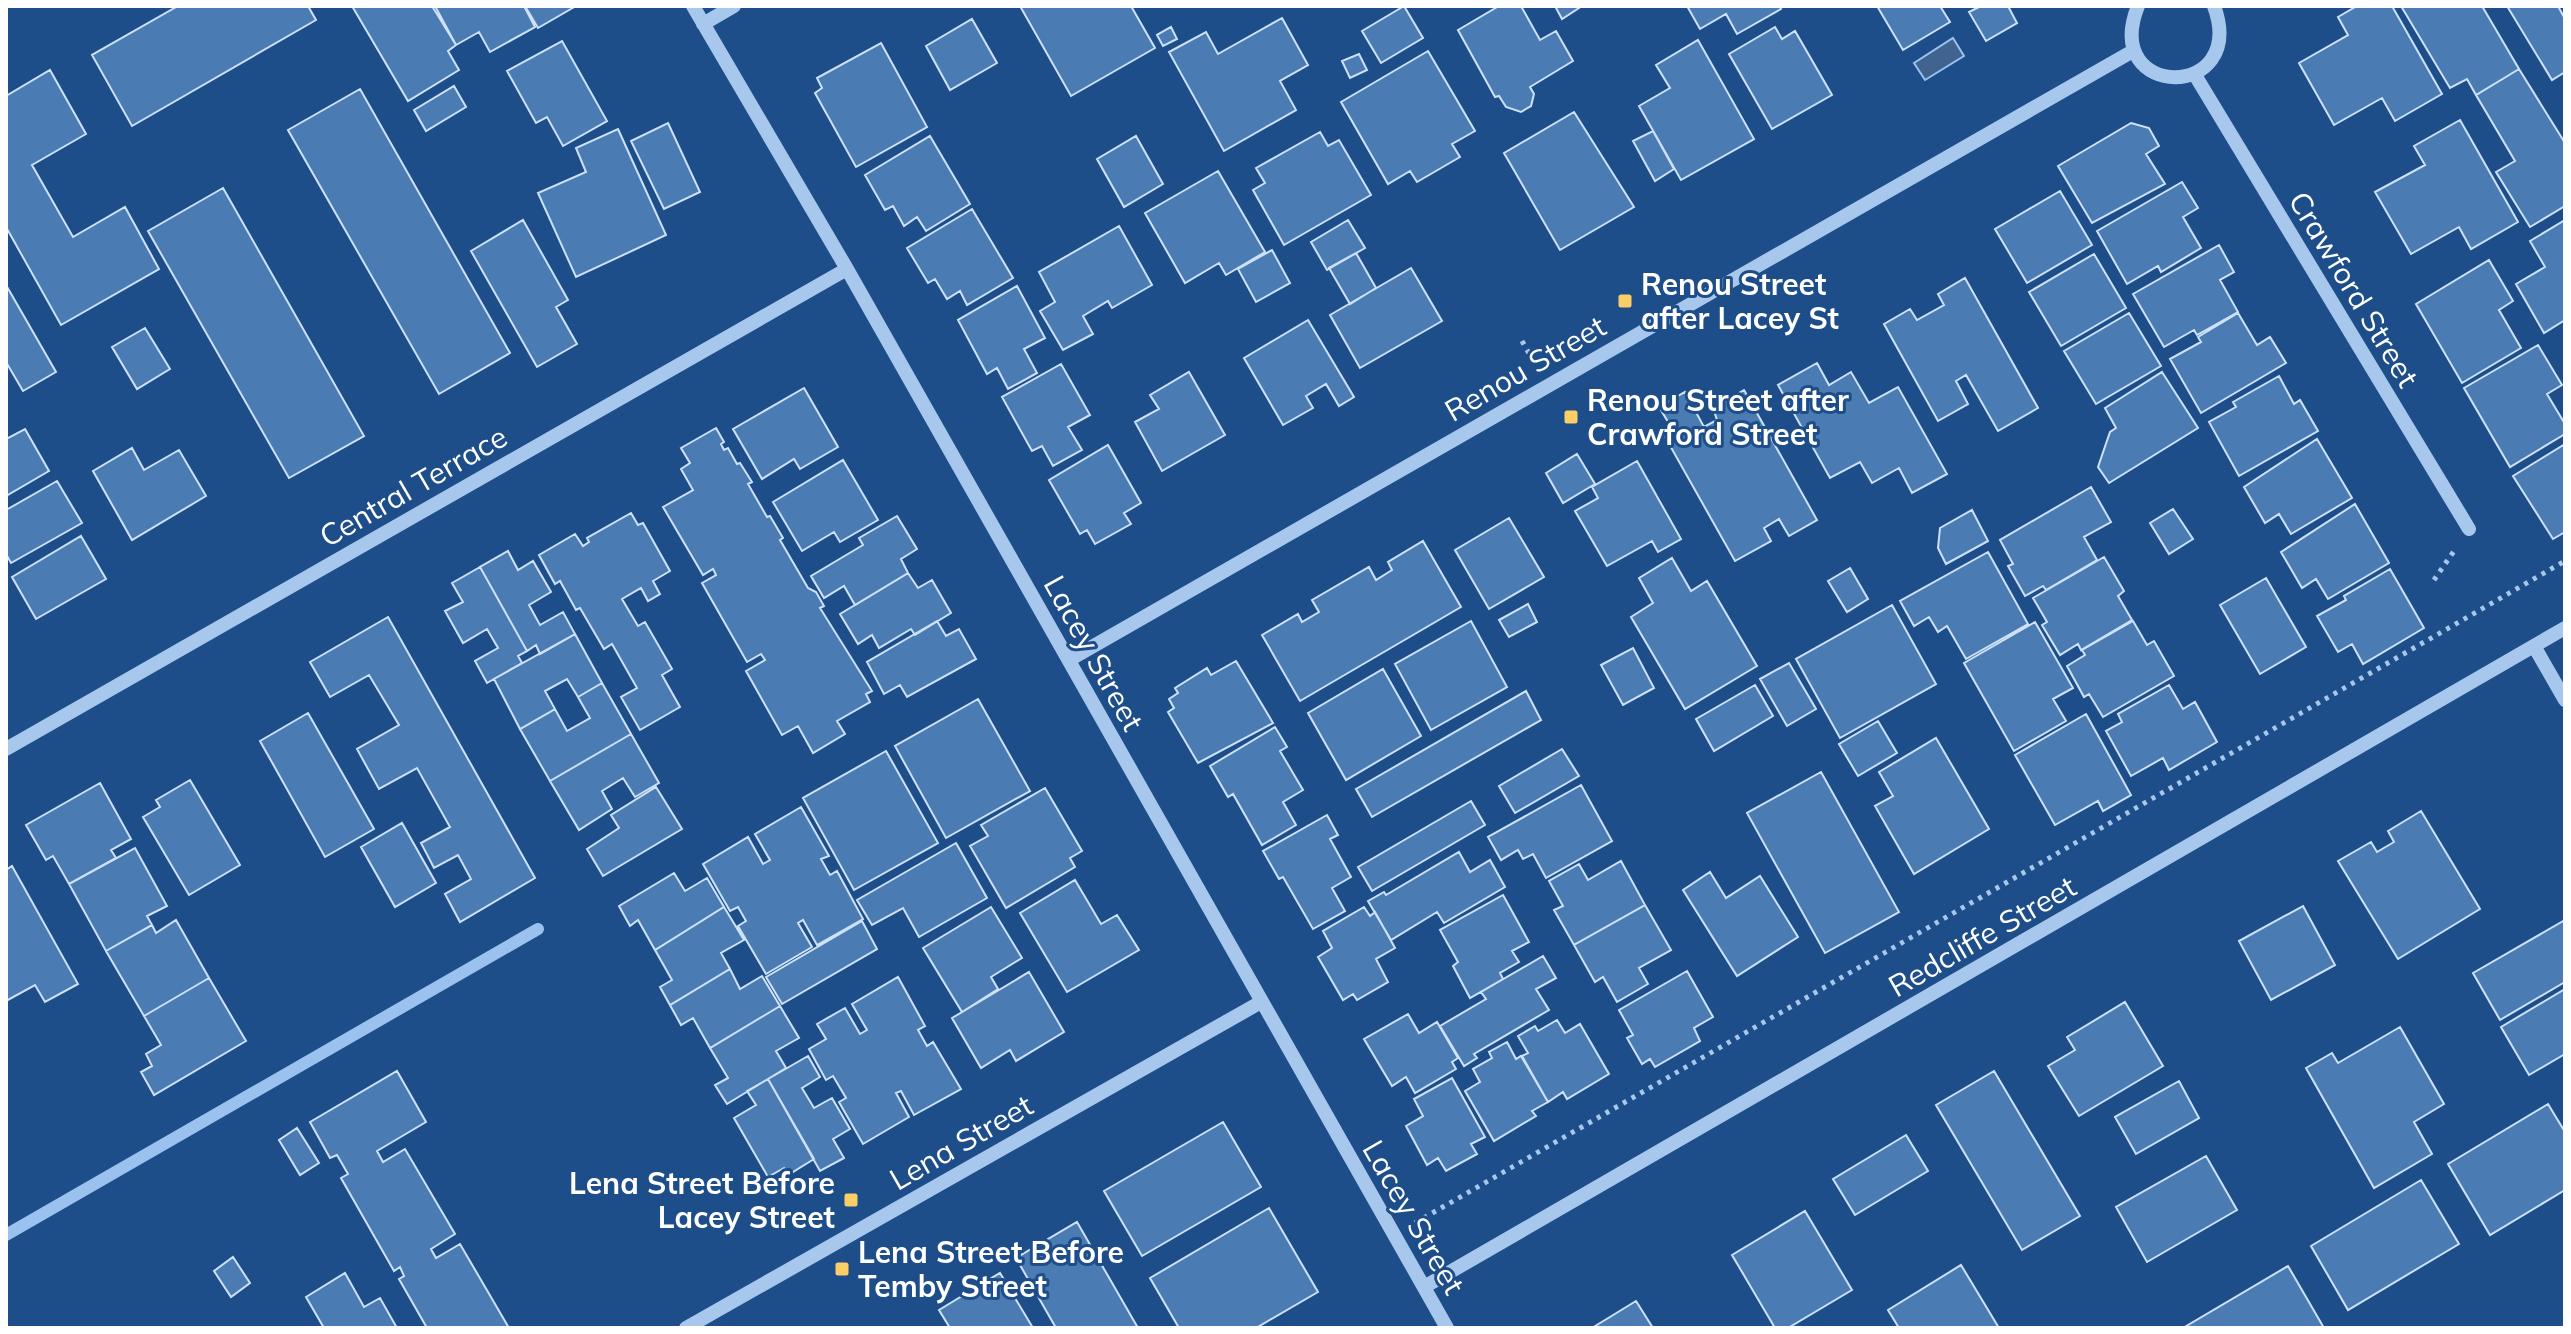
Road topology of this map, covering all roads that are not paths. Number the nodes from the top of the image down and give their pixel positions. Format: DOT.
graph roads {
  1 [pos="693,6"];
  2 [pos="734,6"];
  3 [pos="2138,6"];
  4 [pos="2214,6"];
  5 [pos="703,24"];
  6 [pos="2133,51"];
  7 [pos="2195,75"];
  8 [pos="847,269"];
  9 [pos="2469,529"];
  10 [pos="2565,628"];
  11 [pos="2534,646"];
  12 [pos="1069,660"];
  13 [pos="2565,700"];
  14 [pos="6,749"];
  15 [pos="1261,1002"];
  16 [pos="1424,1287"];
  17 [pos="686,1328"];
  18 [pos="1447,1328"];
  1 -- 5 [label="street, Lacey Street"];
  2 -- 5 [label="street"];
  3 -- 6 [label="street"];
  4 -- 7 [label="street"];
  5 -- 8 [label="street, Lacey Street"];
  6 -- 7 [label="street"];
  6 -- 12 [label="street, Renou Street"];
  7 -- 9 [label="street, Crawford Street"];
  8 -- 12 [label="street, Lacey Street"];
  8 -- 14 [label="street, Central Terrace"];
  10 -- 11 [label="street, Redcliffe Street"];
  11 -- 13 [label="street"];
  11 -- 16 [label="street, Redcliffe Street"];
  12 -- 15 [label="street, Lacey Street"];
  15 -- 16 [label="street, Lacey Street"];
  15 -- 17 [label="street, Lena Street"];
  16 -- 18 [label="street, Lacey Street"];
}
